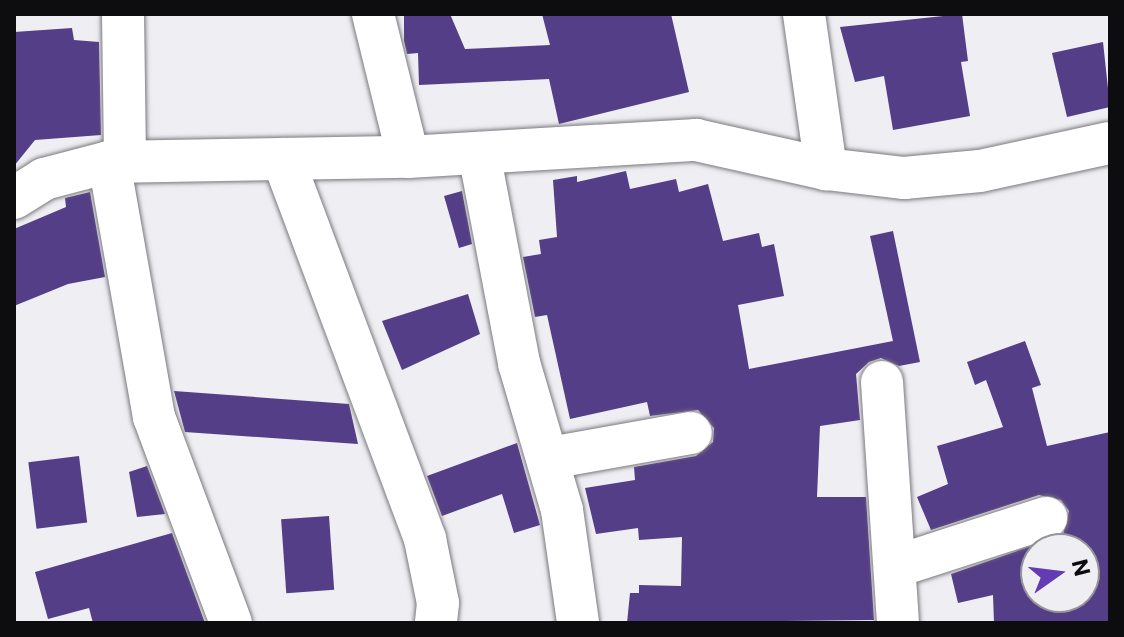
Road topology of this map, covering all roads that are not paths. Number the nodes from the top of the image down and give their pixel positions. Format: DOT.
graph roads {
  1 [pos="123,14"];
  2 [pos="373,14"];
  3 [pos="804,14"];
  4 [pos="1110,143"];
  5 [pos="479,153"];
  6 [pos="408,157"];
  7 [pos="283,159"];
  8 [pos="117,162"];
  9 [pos="826,169"];
  10 [pos="14,198"];
  11 [pos="882,382"];
  12 [pos="691,433"];
  13 [pos="550,458"];
  14 [pos="1046,518"];
  15 [pos="897,566"];
  16 [pos="231,623"];
  17 [pos="436,623"];
  18 [pos="578,623"];
  19 [pos="898,623"];
  1 -- 8 [label="street"];
  2 -- 6 [label="street"];
  3 -- 9 [label="street"];
  4 -- 9 [label="street"];
  5 -- 6 [label="street"];
  5 -- 9 [label="street"];
  5 -- 13 [label="street"];
  6 -- 7 [label="street"];
  7 -- 8 [label="street"];
  7 -- 17 [label="street"];
  8 -- 10 [label="street"];
  8 -- 16 [label="street"];
  11 -- 15 [label="street"];
  12 -- 13 [label="street"];
  13 -- 18 [label="street"];
  14 -- 15 [label="street"];
  15 -- 19 [label="street"];
}
